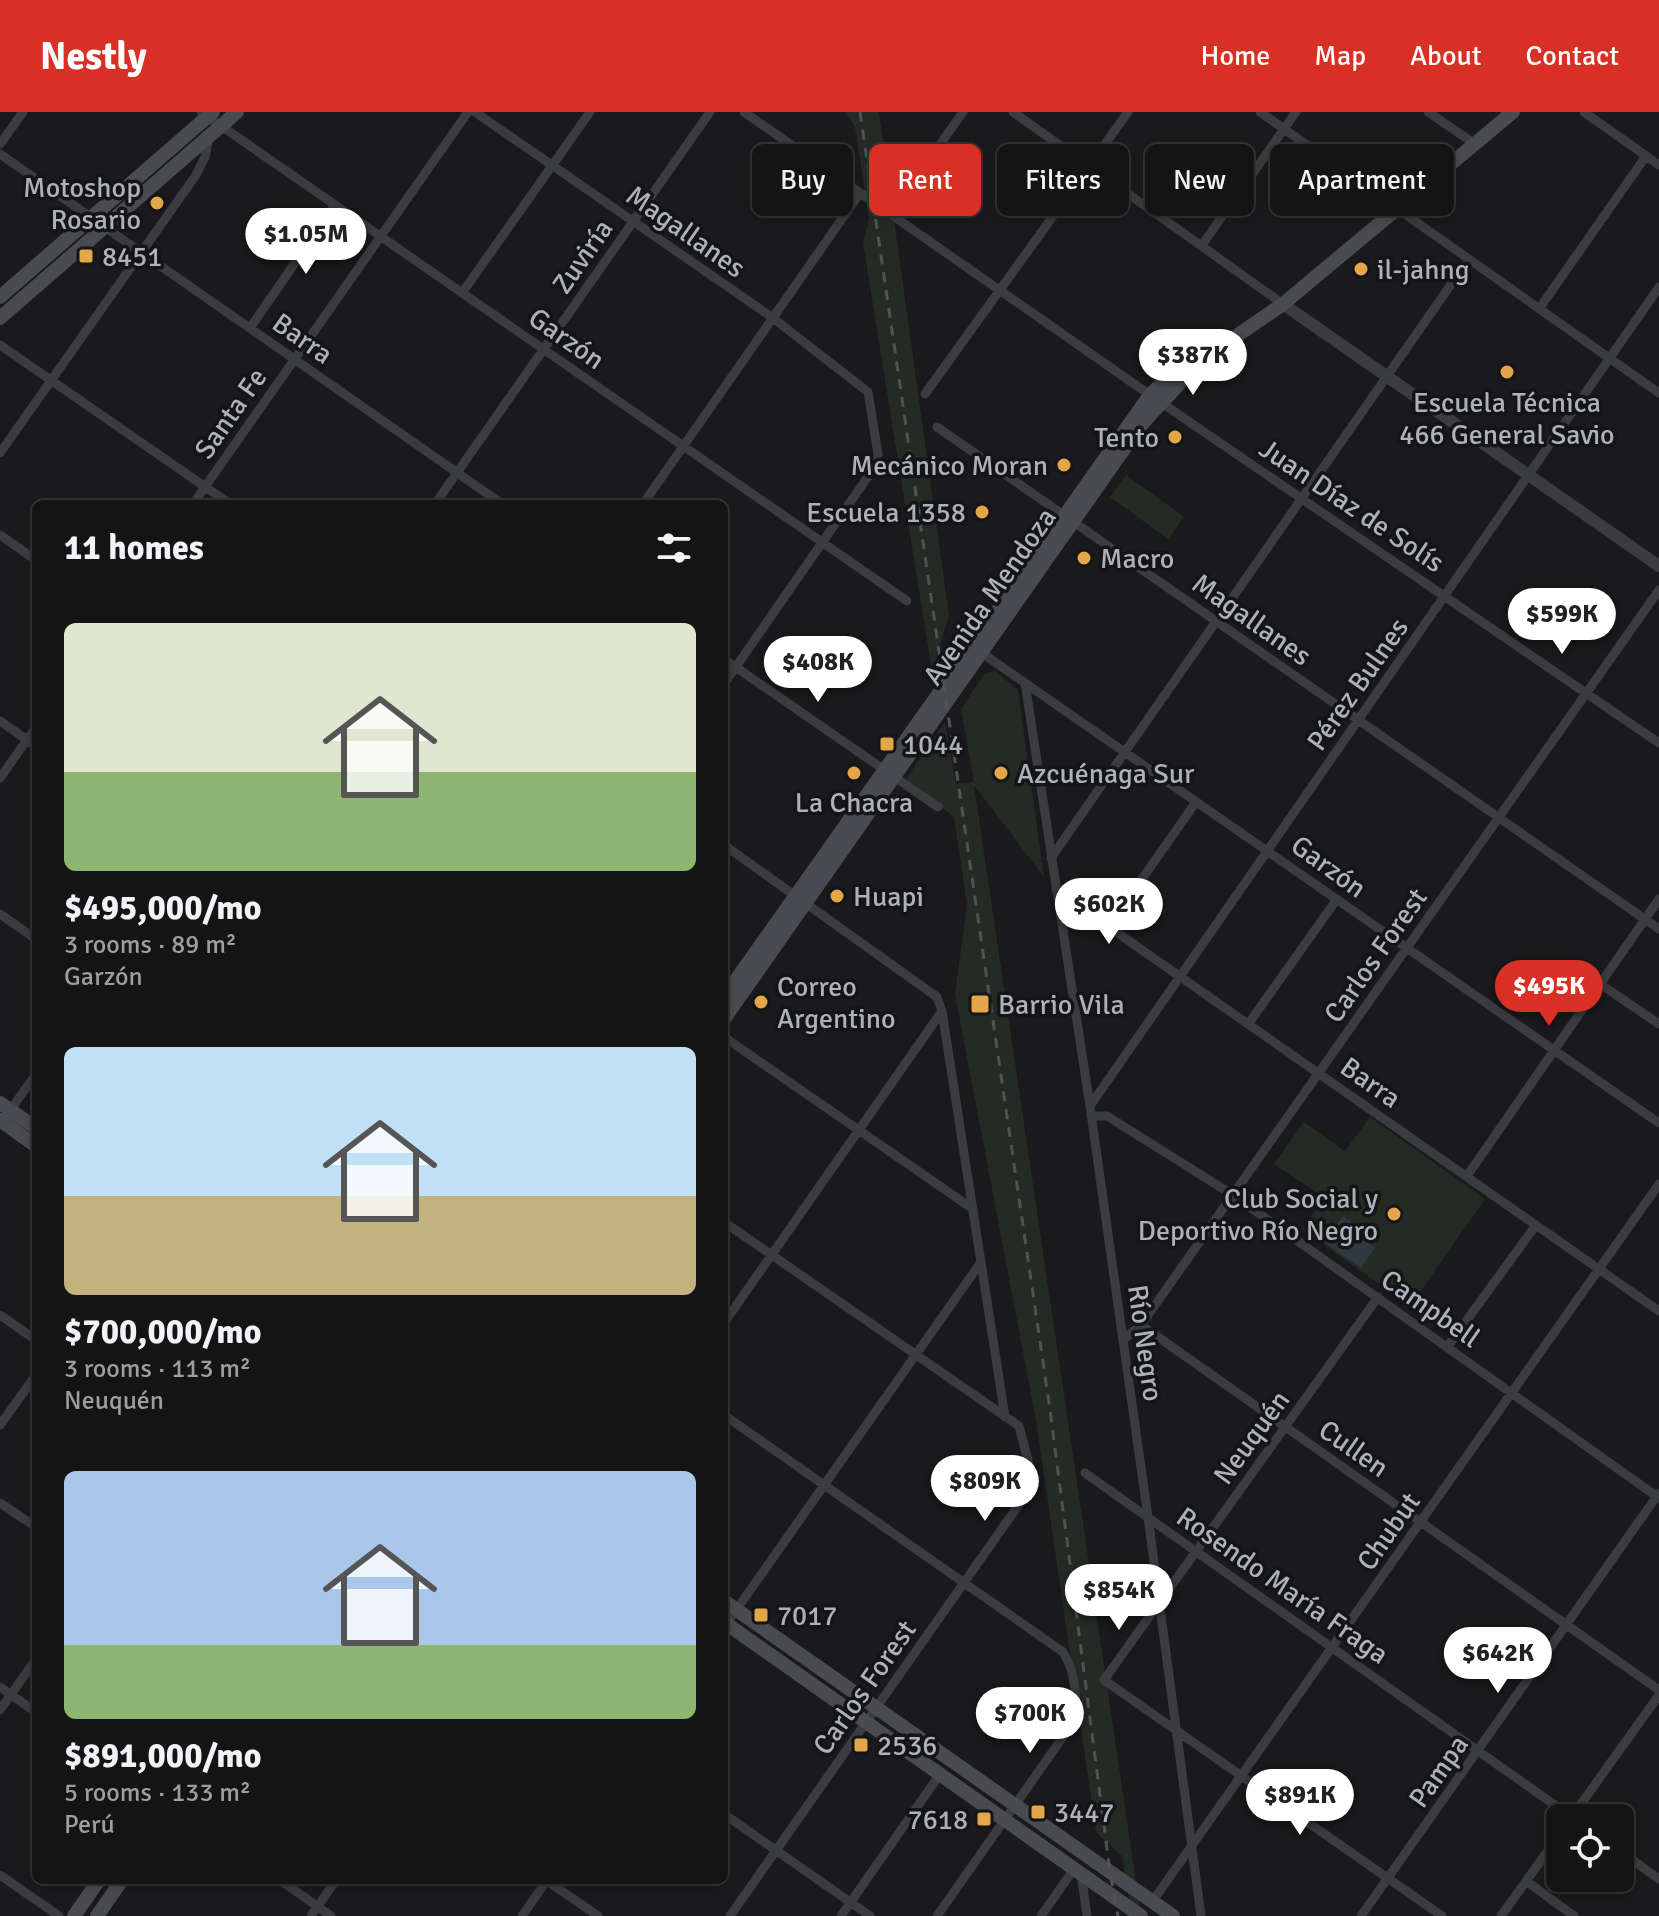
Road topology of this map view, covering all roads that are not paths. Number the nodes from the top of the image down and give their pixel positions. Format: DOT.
graph roads {
  1 [pos="23,112"];
  2 [pos="237,112"];
  3 [pos="468,112"];
  4 [pos="475,112"];
  5 [pos="590,112"];
  6 [pos="710,112"];
  7 [pos="744,112"];
  8 [pos="963,112"];
  9 [pos="1013,112"];
  10 [pos="1128,112"];
  11 [pos="1260,112"];
  12 [pos="1296,112"];
  13 [pos="1428,112"];
  14 [pos="1513,112"];
  15 [pos="1584,112"];
  16 [pos="207,114"];
  17 [pos="1284,129"];
  18 [pos="215,131"];
  19 [pos="0,144"];
  20 [pos="940,144"];
  21 [pos="1060,144"];
  22 [pos="1106,144"];
  23 [pos="1305,144"];
  24 [pos="1475,144"];
  25 [pos="0,154"];
  26 [pos="1646,156"];
  27 [pos="1454,162"];
  28 [pos="552,165"];
  29 [pos="1659,165"];
  30 [pos="1129,192"];
  31 [pos="860,193"];
  32 [pos="869,199"];
  33 [pos="335,205"];
  34 [pos="894,216"];
  35 [pos="1054,216"];
  36 [pos="1390,216"];
  37 [pos="1406,216"];
  38 [pos="92,218"];
  39 [pos="633,221"];
  40 [pos="104,227"];
  41 [pos="381,236"];
  42 [pos="1202,245"];
  43 [pos="141,252"];
  44 [pos="1468,260"];
  45 [pos="1659,287"];
  46 [pos="1000,290"];
  47 [pos="462,293"];
  48 [pos="0,297"];
  49 [pos="1283,304"];
  50 [pos="1539,309"];
  51 [pos="0,318"];
  52 [pos="773,318"];
  53 [pos="250,328"];
  54 [pos="0,345"];
  55 [pos="544,349"];
  56 [pos="1609,358"];
  57 [pos="295,359"];
  58 [pos="1387,376"];
  59 [pos="51,380"];
  60 [pos="1659,393"];
  61 [pos="925,394"];
  62 [pos="1155,399"];
  63 [pos="937,427"];
  64 [pos="684,446"];
  65 [pos="0,453"];
  66 [pos="457,473"];
  67 [pos="1530,476"];
  68 [pos="205,487"];
  69 [pos="1302,498"];
  70 [pos="196,500"];
  71 [pos="224,500"];
  72 [pos="438,500"];
  73 [pos="496,500"];
  74 [pos="646,500"];
  75 [pos="1068,518"];
  76 [pos="0,535"];
  77 [pos="824,542"];
  78 [pos="32,557"];
  79 [pos="1659,566"];
  80 [pos="1659,590"];
  81 [pos="1446,595"];
  82 [pos="907,601"];
  83 [pos="1216,621"];
  84 [pos="976,649"];
  85 [pos="728,662"];
  86 [pos="736,667"];
  87 [pos="728,678"];
  88 [pos="1025,683"];
  89 [pos="1587,693"];
  90 [pos="0,721"];
  91 [pos="1358,721"];
  92 [pos="1659,741"];
  93 [pos="32,743"];
  94 [pos="1125,752"];
  95 [pos="889,773"];
  96 [pos="0,778"];
  97 [pos="1196,802"];
  98 [pos="938,807"];
  99 [pos="1499,817"];
  100 [pos="728,848"];
  101 [pos="1268,850"];
  102 [pos="1051,858"];
  103 [pos="1056,890"];
  104 [pos="801,898"];
  105 [pos="1337,899"];
  106 [pos="1659,899"];
  107 [pos="0,914"];
  108 [pos="1645,919"];
  109 [pos="1109,926"];
  110 [pos="1659,929"];
  111 [pos="32,936"];
  112 [pos="1407,948"];
  113 [pos="1180,977"];
  114 [pos="1600,984"];
  115 [pos="728,992"];
  116 [pos="942,1011"];
  117 [pos="728,1013"];
  118 [pos="1249,1023"];
  119 [pos="1659,1024"];
  120 [pos="728,1040"];
  121 [pos="1554,1050"];
  122 [pos="1320,1072"];
  123 [pos="32,1079"];
  124 [pos="1090,1111"];
  125 [pos="3,1116"];
  126 [pos="1659,1123"];
  127 [pos="32,1127"];
  128 [pos="859,1129"];
  129 [pos="32,1142"];
  130 [pos="1467,1176"];
  131 [pos="1659,1184"];
  132 [pos="1233,1195"];
  133 [pos="973,1209"];
  134 [pos="728,1225"];
  135 [pos="1536,1225"];
  136 [pos="771,1255"];
  137 [pos="981,1262"];
  138 [pos="1599,1269"];
  139 [pos="1378,1297"];
  140 [pos="1659,1311"];
  141 [pos="0,1315"];
  142 [pos="728,1317"];
  143 [pos="1141,1325"];
  144 [pos="32,1337"];
  145 [pos="1123,1340"];
  146 [pos="1448,1346"];
  147 [pos="915,1355"];
  148 [pos="32,1381"];
  149 [pos="1513,1392"];
  150 [pos="1005,1417"];
  151 [pos="728,1418"];
  152 [pos="0,1425"];
  153 [pos="1286,1427"];
  154 [pos="1085,1473"];
  155 [pos="824,1485"];
  156 [pos="1658,1496"];
  157 [pos="0,1503"];
  158 [pos="1148,1517"];
  159 [pos="1421,1522"];
  160 [pos="32,1524"];
  161 [pos="1197,1551"];
  162 [pos="964,1583"];
  163 [pos="1160,1604"];
  164 [pos="730,1606"];
  165 [pos="1567,1625"];
  166 [pos="728,1627"];
  167 [pos="1332,1647"];
  168 [pos="32,1665"];
  169 [pos="0,1687"];
  170 [pos="1659,1692"];
  171 [pos="11,1695"];
  172 [pos="876,1708"];
  173 [pos="32,1709"];
  174 [pos="0,1710"];
  175 [pos="866,1722"];
  176 [pos="1177,1731"];
  177 [pos="1478,1751"];
  178 [pos="940,1774"];
  179 [pos="1241,1776"];
  180 [pos="1552,1804"];
  181 [pos="1582,1804"];
  182 [pos="1014,1805"];
  183 [pos="728,1817"];
  184 [pos="1005,1820"];
  185 [pos="1191,1847"];
  186 [pos="776,1850"];
  187 [pos="1546,1853"];
  188 [pos="1634,1861"];
  189 [pos="1078,1871"];
  190 [pos="0,1875"];
  191 [pos="1389,1879"];
  192 [pos="1659,1879"];
  193 [pos="1526,1881"];
  194 [pos="96,1884"];
  195 [pos="119,1884"];
  196 [pos="286,1884"];
  197 [pos="333,1884"];
  198 [pos="544,1884"];
  199 [pos="553,1884"];
  200 [pos="850,1902"];
  201 [pos="1152,1902"];
  202 [pos="317,1906"];
  203 [pos="59,1916"];
  204 [pos="74,1916"];
  205 [pos="97,1916"];
  206 [pos="311,1916"];
  207 [pos="331,1916"];
  208 [pos="522,1916"];
  209 [pos="598,1916"];
  210 [pos="730,1916"];
  211 [pos="841,1916"];
  212 [pos="870,1916"];
  213 [pos="937,1916"];
  214 [pos="1041,1916"];
  215 [pos="1087,1916"];
  216 [pos="1141,1916"];
  217 [pos="1173,1916"];
  218 [pos="1201,1916"];
  219 [pos="1361,1916"];
  220 [pos="1442,1916"];
  221 [pos="1501,1916"];
  222 [pos="1574,1916"];
  1 -- 19 [label="street"];
  2 -- 18 [label="main road"];
  3 -- 41 [label="street, Santa Fe"];
  4 -- 28 [label="street, Magallanes"];
  5 -- 28 [label="street"];
  6 -- 39 [label="street, Zuviría"];
  7 -- 31 [label="street, Juan Díaz de Solís"];
  8 -- 20 [label="street"];
  9 -- 21 [label="street"];
  10 -- 22 [label="street"];
  11 -- 17 [label="street"];
  12 -- 17 [label="street"];
  13 -- 24 [label="street"];
  14 -- 24 [label="main road, Avenida Mendoza"];
  15 -- 26 [label="street"];
  16 -- 18 [label="street, Garzón"];
  16 -- 38 [label="main road"];
  17 -- 23 [label="street"];
  17 -- 42 [label="street"];
  18 -- 33 [label="street, Garzón"];
  18 -- 40 [label="main road"];
  18 -- 43 [label="street"];
  24 -- 27 [label="main road, Avenida Mendoza"];
  25 -- 38 [label="street, Barra"];
  26 -- 29 [label="street"];
  26 -- 50 [label="street"];
  28 -- 39 [label="street, Magallanes"];
  28 -- 47 [label="street"];
  30 -- 42 [label="street"];
  31 -- 32 [label="street, Juan Díaz de Solís"];
  31 -- 52 [label="street"];
  33 -- 41 [label="street, Garzón"];
  33 -- 53 [label="street"];
  34 -- 46 [label="street, Juan Díaz de Solís"];
  35 -- 46 [label="street"];
  36 -- 49 [label="main road, Avenida Mendoza"];
  37 -- 44 [label="street"];
  38 -- 40 [label="street, Barra"];
  38 -- 48 [label="main road"];
  39 -- 52 [label="street, Magallanes"];
  39 -- 55 [label="street, Zuviría"];
  40 -- 43 [label="street, Barra"];
  40 -- 51 [label="main road"];
  41 -- 47 [label="street, Garzón"];
  41 -- 57 [label="street, Santa Fe"];
  42 -- 49 [label="street"];
  43 -- 53 [label="street, Barra"];
  43 -- 59 [label="street"];
  44 -- 50 [label="street"];
  44 -- 58 [label="street"];
  45 -- 56 [label="street, Pérez Bulnes"];
  46 -- 61 [label="street"];
  46 -- 62 [label="street, Juan Díaz de Solís"];
  47 -- 55 [label="street, Garzón"];
  49 -- 58 [label="street"];
  49 -- 62 [label="main road, Avenida Mendoza"];
  50 -- 56 [label="street"];
  52 -- 64 [label="street"];
  52 -- 77 [label="street, Magallanes"];
  53 -- 57 [label="street, Barra"];
  54 -- 59 [label="street"];
  55 -- 64 [label="street, Garzón"];
  55 -- 66 [label="street, Zuviría"];
  56 -- 60 [label="street"];
  56 -- 67 [label="street, Pérez Bulnes"];
  57 -- 66 [label="street, Barra"];
  57 -- 68 [label="street, Santa Fe"];
  58 -- 67 [label="street"];
  58 -- 69 [label="street"];
  59 -- 65 [label="street"];
  59 -- 68 [label="street"];
  62 -- 69 [label="street, Juan Díaz de Solís"];
  62 -- 75 [label="main road, Avenida Mendoza"];
  63 -- 75 [label="street, Magallanes"];
  64 -- 74 [label="street"];
  64 -- 77 [label="street, Garzón"];
  66 -- 72 [label="street, Zuviría"];
  66 -- 73 [label="street, Barra"];
  67 -- 79 [label="street"];
  67 -- 81 [label="street, Pérez Bulnes"];
  68 -- 70 [label="street, Santa Fe"];
  68 -- 71 [label="street"];
  69 -- 81 [label="street, Juan Díaz de Solís"];
  69 -- 83 [label="street"];
  75 -- 83 [label="street, Magallanes"];
  75 -- 84 [label="main road, Avenida Mendoza"];
  76 -- 78 [label="street"];
  77 -- 82 [label="street, Garzón"];
  77 -- 86 [label="street"];
  80 -- 89 [label="street, Carlos Forest"];
  81 -- 89 [label="street, Juan Díaz de Solís"];
  81 -- 91 [label="street, Pérez Bulnes"];
  83 -- 91 [label="street, Magallanes"];
  83 -- 94 [label="street"];
  84 -- 88 [label="street, Garzón"];
  84 -- 95 [label="main road, Avenida Mendoza"];
  85 -- 86 [label="street"];
  86 -- 87 [label="street"];
  86 -- 95 [label="street"];
  88 -- 94 [label="street, Garzón"];
  88 -- 102 [label="street, Río Negro"];
  89 -- 92 [label="street, Juan Díaz de Solís"];
  89 -- 99 [label="street, Carlos Forest"];
  90 -- 93 [label="street"];
  91 -- 99 [label="street, Magallanes"];
  91 -- 101 [label="street, Pérez Bulnes"];
  93 -- 96 [label="street"];
  94 -- 97 [label="street, Garzón"];
  94 -- 102 [label="street"];
  95 -- 98 [label="street"];
  95 -- 104 [label="main road, Avenida Mendoza"];
  97 -- 101 [label="street, Garzón"];
  97 -- 109 [label="street"];
  99 -- 108 [label="street, Magallanes"];
  99 -- 112 [label="street, Carlos Forest"];
  100 -- 104 [label="street"];
  101 -- 105 [label="street, Garzón"];
  101 -- 113 [label="street, Pérez Bulnes"];
  102 -- 103 [label="street, Río Negro"];
  103 -- 109 [label="street, Barra"];
  103 -- 124 [label="street, Río Negro"];
  104 -- 115 [label="main road, Avenida Mendoza"];
  104 -- 116 [label="street"];
  104 -- 117 [label="main road, Avenida Mendoza"];
  105 -- 112 [label="street, Garzón"];
  105 -- 118 [label="street"];
  106 -- 108 [label="street"];
  107 -- 111 [label="street"];
  108 -- 110 [label="street, Magallanes"];
  108 -- 114 [label="street"];
  109 -- 113 [label="street, Barra"];
  112 -- 121 [label="street, Garzón"];
  112 -- 122 [label="street, Carlos Forest"];
  113 -- 118 [label="street, Barra"];
  113 -- 124 [label="street, Pérez Bulnes"];
  114 -- 119 [label="street"];
  114 -- 121 [label="street"];
  116 -- 128 [label="street"];
  116 -- 133 [label="street"];
  118 -- 122 [label="street, Barra"];
  120 -- 128 [label="street"];
  121 -- 126 [label="street, Garzón"];
  121 -- 130 [label="street"];
  122 -- 130 [label="street, Barra"];
  122 -- 132 [label="street, Carlos Forest"];
  123 -- 125 [label="street"];
  124 -- 132 [label="street, Campbell"];
  124 -- 145 [label="street, Río Negro"];
  125 -- 127 [label="main road"];
  125 -- 129 [label="main road"];
  128 -- 133 [label="street"];
  128 -- 136 [label="street"];
  130 -- 135 [label="street, Barra"];
  131 -- 138 [label="street, Chubut"];
  132 -- 139 [label="street, Campbell"];
  132 -- 143 [label="street, Carlos Forest"];
  133 -- 137 [label="street"];
  134 -- 136 [label="street"];
  135 -- 138 [label="street, Barra"];
  135 -- 146 [label="street"];
  136 -- 142 [label="street"];
  136 -- 147 [label="street"];
  137 -- 147 [label="street"];
  137 -- 150 [label="street"];
  138 -- 140 [label="street, Barra"];
  138 -- 149 [label="street, Chubut"];
  139 -- 146 [label="street, Campbell"];
  139 -- 153 [label="street, Neuquén"];
  141 -- 144 [label="street"];
  143 -- 145 [label="street, Carlos Forest"];
  143 -- 153 [label="street, Cullen"];
  145 -- 158 [label="street, Río Negro"];
  146 -- 149 [label="street, Campbell"];
  147 -- 150 [label="street"];
  147 -- 155 [label="street"];
  148 -- 152 [label="street"];
  149 -- 156 [label="street, Campbell"];
  149 -- 159 [label="street, Chubut"];
  150 -- 162 [label="street, Carlos Forest"];
  151 -- 155 [label="street"];
  153 -- 159 [label="street, Cullen"];
  153 -- 161 [label="street, Neuquén"];
  154 -- 158 [label="street, Rosendo María Fraga"];
  155 -- 162 [label="street"];
  155 -- 164 [label="street"];
  156 -- 165 [label="street, Pampa"];
  157 -- 160 [label="street"];
  158 -- 161 [label="street, Rosendo María Fraga"];
  158 -- 163 [label="street, Río Negro"];
  159 -- 165 [label="street, Cullen"];
  159 -- 167 [label="street, Chubut"];
  161 -- 163 [label="street, Neuquén"];
  161 -- 167 [label="street, Rosendo María Fraga"];
  162 -- 172 [label="street, Carlos Forest"];
  162 -- 182 [label="street"];
  163 -- 176 [label="street, Río Negro"];
  163 -- 176 [label="street, Neuquén"];
  164 -- 172 [label="main road"];
  165 -- 170 [label="street, Cullen"];
  165 -- 177 [label="street, Pampa"];
  166 -- 175 [label="main road"];
  167 -- 177 [label="street, Rosendo María Fraga"];
  167 -- 179 [label="street, Chubut"];
  168 -- 171 [label="street"];
  169 -- 171 [label="street"];
  170 -- 181 [label="street"];
  171 -- 173 [label="street"];
  171 -- 174 [label="street"];
  172 -- 175 [label="street, Carlos Forest"];
  172 -- 182 [label="main road"];
  175 -- 178 [label="main road"];
  175 -- 186 [label="street, Carlos Forest"];
  176 -- 179 [label="street"];
  176 -- 185 [label="street, Río Negro"];
  177 -- 180 [label="street, Rosendo María Fraga"];
  177 -- 191 [label="street, Pampa"];
  178 -- 184 [label="main road"];
  178 -- 200 [label="street"];
  179 -- 185 [label="street, Chubut"];
  179 -- 191 [label="street"];
  182 -- 184 [label="street"];
  182 -- 201 [label="main road"];
  183 -- 186 [label="street"];
  184 -- 189 [label="main road"];
  184 -- 213 [label="street"];
  185 -- 201 [label="street, Chubut"];
  185 -- 218 [label="street, Río Negro"];
  186 -- 200 [label="street"];
  186 -- 210 [label="street, Carlos Forest"];
  187 -- 193 [label="street"];
  188 -- 192 [label="street"];
  189 -- 214 [label="street"];
  189 -- 215 [label="street"];
  189 -- 216 [label="main road"];
  190 -- 203 [label="street"];
  191 -- 219 [label="street, Pampa"];
  191 -- 220 [label="street"];
  193 -- 221 [label="street"];
  193 -- 222 [label="street"];
  194 -- 204 [label="main road"];
  195 -- 205 [label="main road"];
  196 -- 202 [label="street"];
  197 -- 202 [label="street"];
  198 -- 208 [label="street"];
  199 -- 209 [label="street"];
  200 -- 211 [label="street"];
  200 -- 212 [label="street"];
  201 -- 217 [label="main road"];
  202 -- 206 [label="street"];
  202 -- 207 [label="street"];
}
